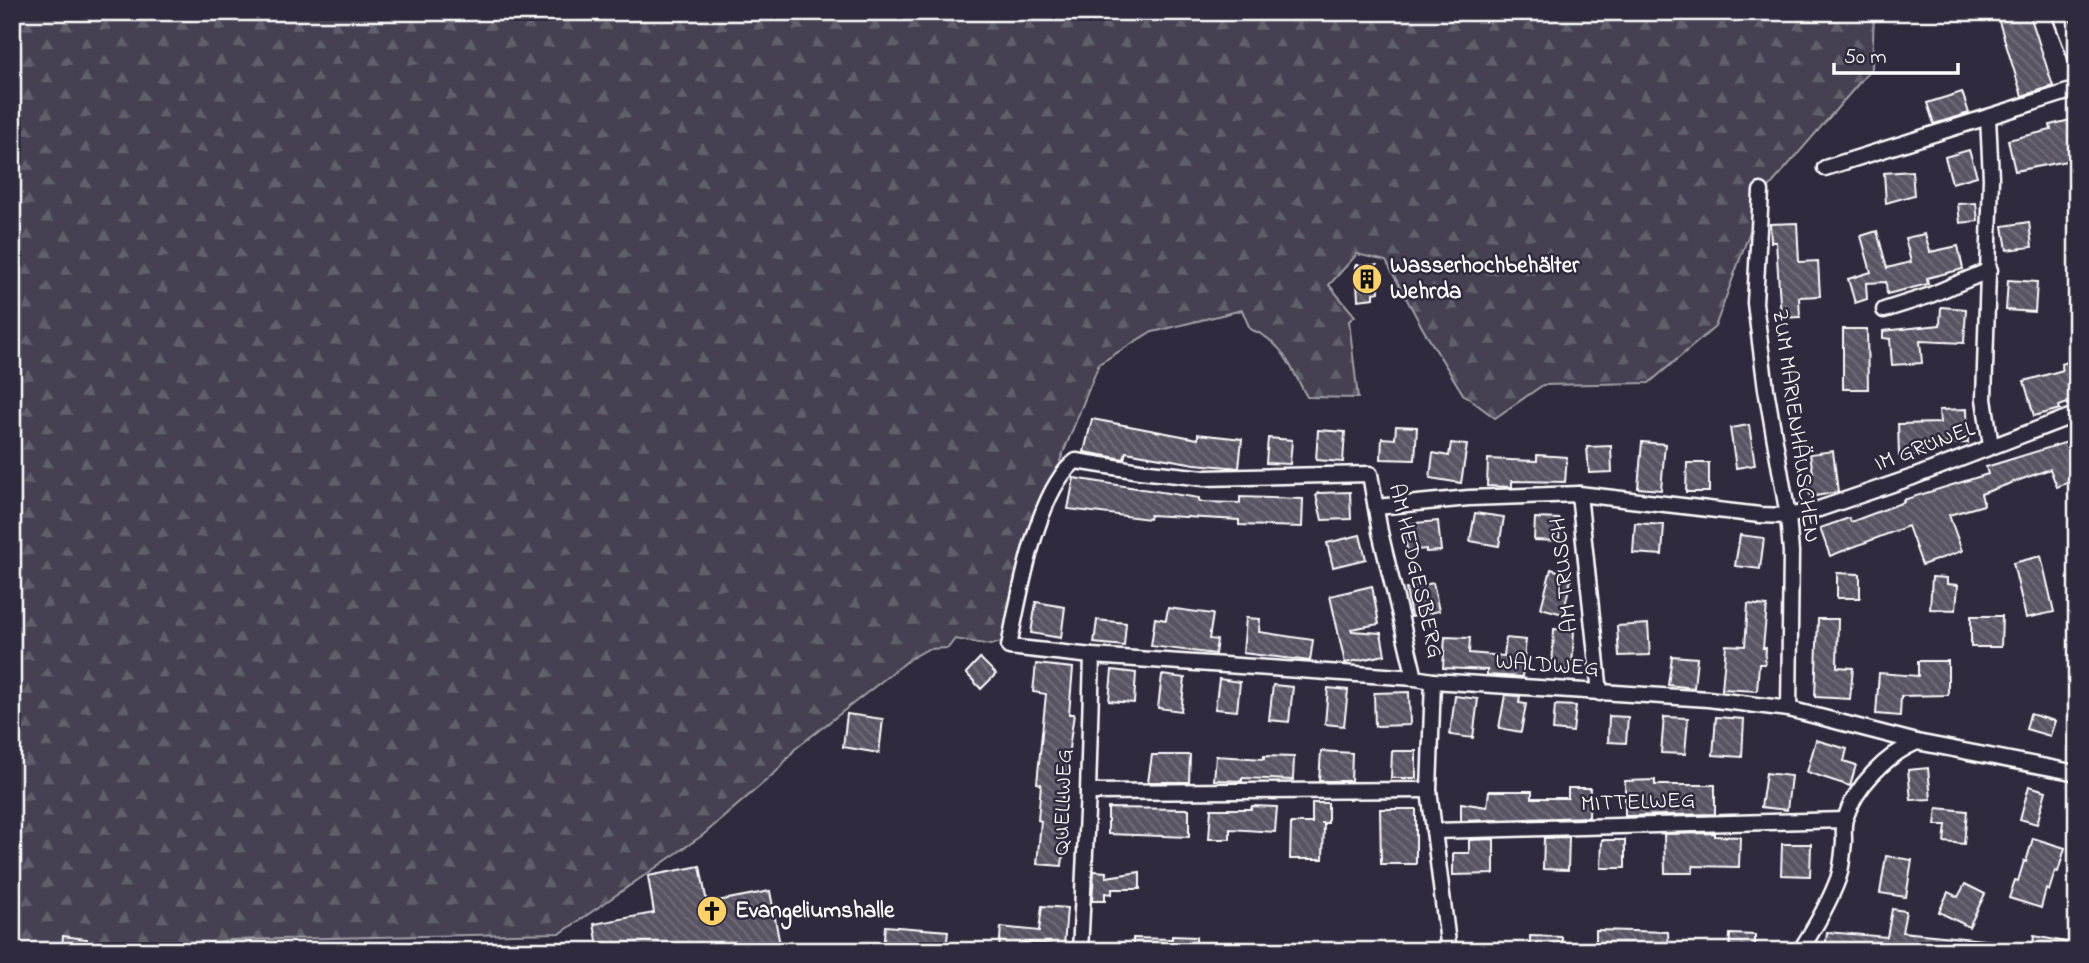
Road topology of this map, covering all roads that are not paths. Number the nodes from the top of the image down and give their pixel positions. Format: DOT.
graph roads {
  1 [pos="2059,12"];
  2 [pos="2077,59"];
  3 [pos="2077,89"];
  4 [pos="1988,117"];
  5 [pos="1825,168"];
  6 [pos="1761,191"];
  7 [pos="1990,270"];
  8 [pos="1884,310"];
  9 [pos="2077,414"];
  10 [pos="1991,446"];
  11 [pos="1579,495"];
  12 [pos="1376,507"];
  13 [pos="1788,516"];
  14 [pos="1009,647"];
  15 [pos="1092,656"];
  16 [pos="1415,678"];
  17 [pos="1433,681"];
  18 [pos="1600,692"];
  19 [pos="1789,709"];
  20 [pos="1917,742"];
  21 [pos="2077,772"];
  22 [pos="1429,790"];
  23 [pos="1088,792"];
  24 [pos="1844,820"];
  25 [pos="1434,831"];
  26 [pos="1080,951"];
  27 [pos="1449,951"];
  28 [pos="1800,951"];
  1 -- 2 [label="street"];
  3 -- 4 [label="street"];
  4 -- 5 [label="street"];
  4 -- 7 [label="street"];
  6 -- 13 [label="street, ZUM MARIENHÄUSCHEN"];
  7 -- 8 [label="street"];
  7 -- 10 [label="street"];
  9 -- 10 [label="street, IM GRUNEL"];
  10 -- 13 [label="street, IM GRUNEL"];
  11 -- 12 [label="street, IM GRUNEL"];
  11 -- 13 [label="street, IM GRUNEL"];
  11 -- 18 [label="street, AM TRUSCH"];
  12 -- 14 [label="street, AM HEDGESBERG"];
  12 -- 16 [label="street, AM HEDGESBERG"];
  13 -- 19 [label="street, ZUM MARIENHÄUSCHEN"];
  14 -- 15 [label="street, WALDWEG"];
  15 -- 16 [label="street, WALDWEG"];
  15 -- 23 [label="street, QUELLWEG"];
  16 -- 17 [label="street, WALDWEG"];
  17 -- 18 [label="street, WALDWEG"];
  17 -- 22 [label="street, AM HEDGESBERG"];
  18 -- 19 [label="street, WALDWEG"];
  19 -- 20 [label="street, WALDWEG"];
  20 -- 21 [label="street, WALDWEG"];
  20 -- 24 [label="street"];
  22 -- 23 [label="street"];
  22 -- 25 [label="street, AM HEDGESBERG"];
  23 -- 26 [label="street, QUELLWEG"];
  24 -- 25 [label="street, MITTELWEG"];
  24 -- 28 [label="street"];
  25 -- 27 [label="street, AM HEDGESBERG"];
}
